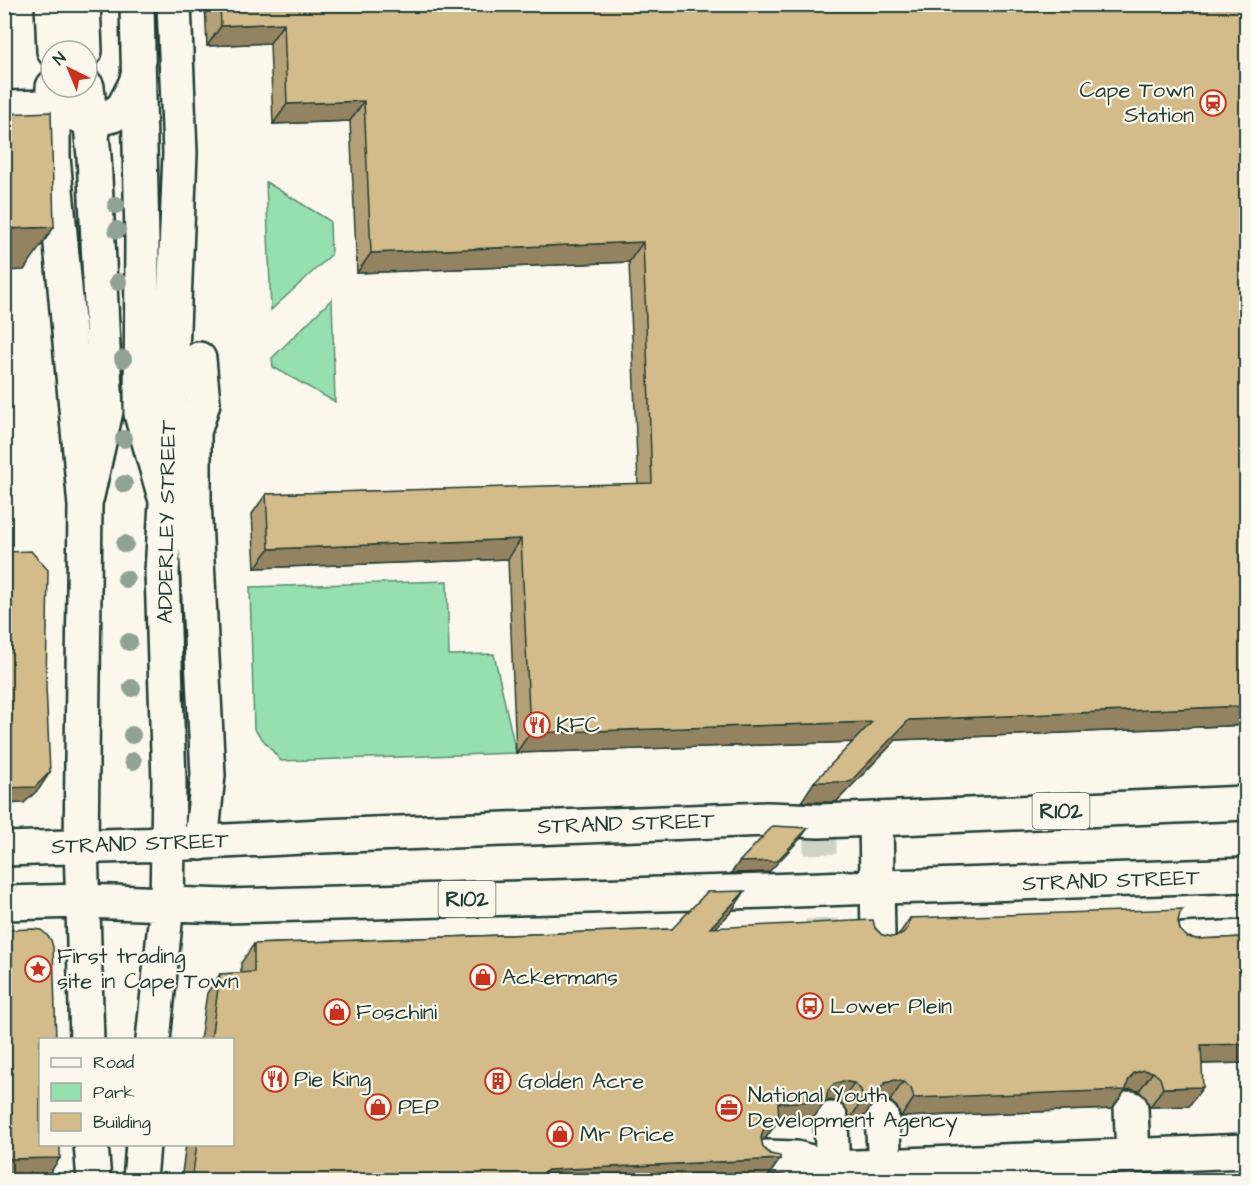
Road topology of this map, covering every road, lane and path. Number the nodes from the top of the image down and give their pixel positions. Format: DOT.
graph roads {
  1 [pos="52,4"];
  2 [pos="83,4"];
  3 [pos="137,4"];
  4 [pos="174,4"];
  5 [pos="53,39"];
  6 [pos="84,39"];
  7 [pos="139,71"];
  8 [pos="44,99"];
  9 [pos="53,99"];
  10 [pos="56,99"];
  11 [pos="88,99"];
  12 [pos="4,108"];
  13 [pos="89,119"];
  14 [pos="199,359"];
  15 [pos="166,503"];
  16 [pos="85,506"];
  17 [pos="1246,803"];
  18 [pos="876,819"];
  19 [pos="201,843"];
  20 [pos="168,844"];
  21 [pos="81,847"];
  22 [pos="4,849"];
  23 [pos="1246,875"];
  24 [pos="877,887"];
  25 [pos="83,901"];
  26 [pos="4,903"];
  27 [pos="167,904"];
  28 [pos="1246,937"];
  29 [pos="878,938"];
  30 [pos="1183,940"];
  31 [pos="87,1038"];
  32 [pos="153,1038"];
  33 [pos="1131,1108"];
  34 [pos="882,1118"];
  35 [pos="831,1119"];
  36 [pos="91,1146"];
  37 [pos="143,1146"];
  38 [pos="1246,1151"];
  39 [pos="1133,1156"];
  40 [pos="766,1157"];
  41 [pos="886,1173"];
  42 [pos="833,1174"];
  43 [pos="94,1180"];
  44 [pos="140,1180"];
  45 [pos="801,1180"];
  1 -- 5 [label="main road"];
  2 -- 6 [label="main road"];
  3 -- 7 [label="main road"];
  4 -- 15 [label="main road, ADDERLEY STREET"];
  7 -- 13 [label="main road"];
  7 -- 15 [label="main road"];
  8 -- 12 [label="main road"];
  9 -- 16 [label="main road"];
  10 -- 13 [label="main road"];
  11 -- 13 [label="main road"];
  13 -- 16 [label="main road"];
  14 -- 19 [label="main road"];
  15 -- 20 [label="main road, ADDERLEY STREET"];
  16 -- 21 [label="main road"];
  17 -- 18 [label="main road, STRAND STREET / R102"];
  18 -- 19 [label="main road, STRAND STREET / R102"];
  18 -- 24 [label="main road"];
  19 -- 20 [label="main road, STRAND STREET / R102"];
  20 -- 21 [label="main road, STRAND STREET / R102"];
  20 -- 27 [label="main road, ADDERLEY STREET"];
  21 -- 22 [label="main road, STRAND STREET / R102"];
  21 -- 25 [label="main road"];
  23 -- 24 [label="main road, STRAND STREET / R102"];
  24 -- 27 [label="main road, STRAND STREET / R102"];
  24 -- 29 [label="main road"];
  25 -- 26 [label="main road, STRAND STREET / R102"];
  25 -- 27 [label="main road, STRAND STREET / R102"];
  25 -- 31 [label="main road"];
  27 -- 32 [label="main road, ADDERLEY STREET"];
  28 -- 30 [label="main road"];
  33 -- 39 [label="main road"];
  34 -- 41 [label="main road"];
  35 -- 42 [label="main road"];
  36 -- 43 [label="main road"];
  37 -- 44 [label="main road"];
  38 -- 39 [label="main road"];
  39 -- 41 [label="main road"];
  40 -- 42 [label="main road"];
  41 -- 42 [label="main road"];
  42 -- 45 [label="main road"];
}
